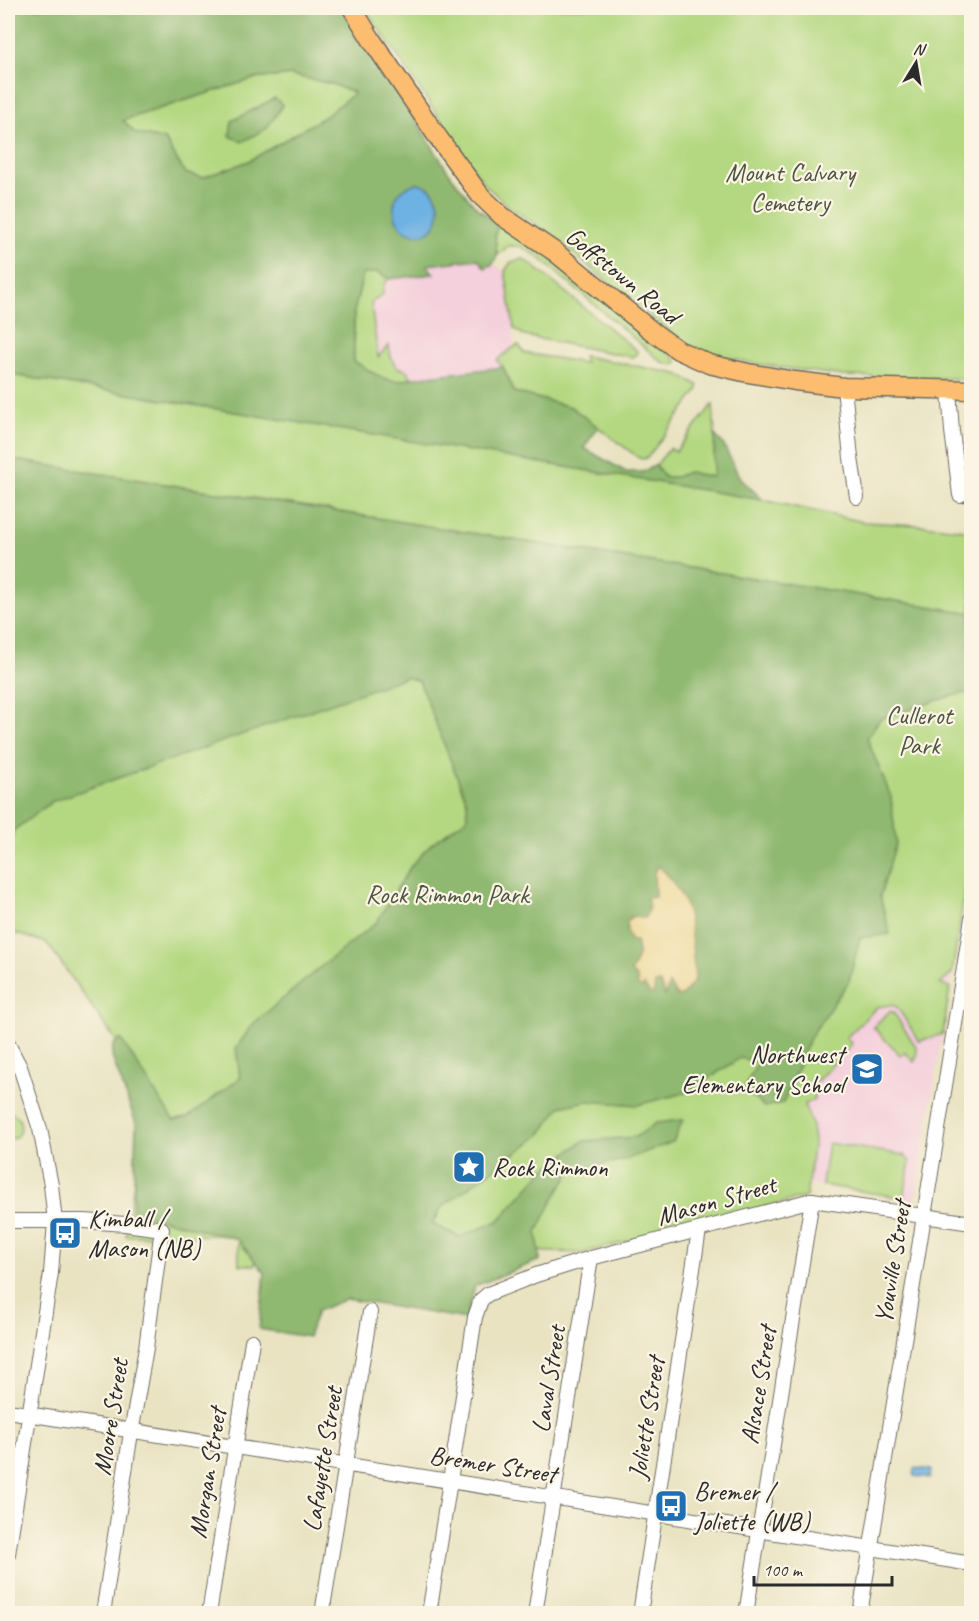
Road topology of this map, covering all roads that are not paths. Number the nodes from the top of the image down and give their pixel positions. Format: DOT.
graph roads {
  1 [pos="352,8"];
  2 [pos="844,387"];
  3 [pos="950,390"];
  4 [pos="972,390"];
  5 [pos="960,495"];
  6 [pos="858,497"];
  7 [pos="972,918"];
  8 [pos="8,1044"];
  9 [pos="812,1200"];
  10 [pos="924,1216"];
  11 [pos="8,1221"];
  12 [pos="55,1222"];
  13 [pos="972,1224"];
  14 [pos="699,1230"];
  15 [pos="591,1258"];
  16 [pos="370,1312"];
  17 [pos="252,1341"];
  18 [pos="8,1411"];
  19 [pos="29,1414"];
  20 [pos="131,1431"];
  21 [pos="235,1447"];
  22 [pos="345,1465"];
  23 [pos="450,1481"];
  24 [pos="553,1498"];
  25 [pos="656,1514"];
  26 [pos="760,1530"];
  27 [pos="871,1548"];
  28 [pos="8,1554"];
  29 [pos="972,1564"];
  30 [pos="103,1614"];
  31 [pos="209,1614"];
  32 [pos="322,1614"];
  33 [pos="429,1614"];
  34 [pos="535,1614"];
  35 [pos="640,1614"];
  36 [pos="746,1614"];
  37 [pos="860,1614"];
  1 -- 2 [label="main road, Goffstown Road"];
  2 -- 3 [label="main road, Goffstown Road"];
  2 -- 6 [label="street"];
  3 -- 4 [label="main road, Goffstown Road"];
  3 -- 5 [label="street"];
  7 -- 10 [label="street, Youville Street"];
  8 -- 12 [label="street"];
  9 -- 10 [label="street, Mason Street"];
  9 -- 14 [label="street, Mason Street"];
  9 -- 26 [label="street, Alsace Street"];
  10 -- 13 [label="street, Mason Street"];
  10 -- 27 [label="street, Youville Street"];
  11 -- 12 [label="street"];
  12 -- 19 [label="street"];
  12 -- 20 [label="street, Moore Street"];
  14 -- 15 [label="street, Mason Street"];
  14 -- 25 [label="street, Joliette Street"];
  15 -- 23 [label="street, Mason Street"];
  15 -- 24 [label="street, Laval Street"];
  16 -- 22 [label="street, Lafayette Street"];
  17 -- 21 [label="street, Morgan Street"];
  18 -- 19 [label="street, Bremer Street"];
  19 -- 20 [label="street, Bremer Street"];
  19 -- 28 [label="street"];
  20 -- 21 [label="street, Bremer Street"];
  20 -- 30 [label="street, Moore Street"];
  21 -- 22 [label="street, Bremer Street"];
  21 -- 31 [label="street, Morgan Street"];
  22 -- 23 [label="street, Bremer Street"];
  22 -- 32 [label="street, Lafayette Street"];
  23 -- 24 [label="street, Bremer Street"];
  23 -- 33 [label="street"];
  24 -- 25 [label="street, Bremer Street"];
  24 -- 34 [label="street, Laval Street"];
  25 -- 26 [label="street, Bremer Street"];
  25 -- 35 [label="street, Joliette Street"];
  26 -- 27 [label="street, Bremer Street"];
  26 -- 36 [label="street, Alsace Street"];
  27 -- 29 [label="street, Bremer Street"];
  27 -- 37 [label="street, Youville Street"];
}
